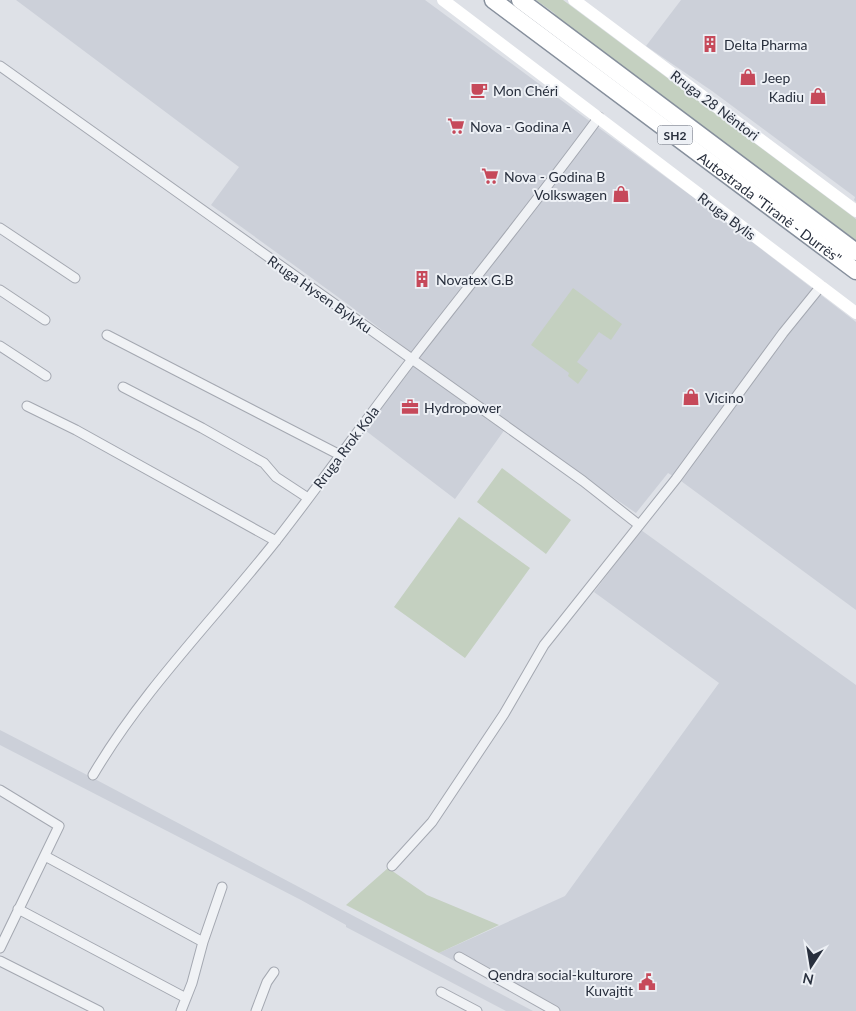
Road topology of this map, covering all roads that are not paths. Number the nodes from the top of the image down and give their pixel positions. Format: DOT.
graph roads {
  1 [pos="443,0"];
  2 [pos="493,0"];
  3 [pos="520,0"];
  4 [pos="574,0"];
  5 [pos="0,66"];
  6 [pos="600,117"];
  7 [pos="856,211"];
  8 [pos="0,228"];
  9 [pos="856,252"];
  10 [pos="856,271"];
  11 [pos="75,278"];
  12 [pos="821,286"];
  13 [pos="0,290"];
  14 [pos="856,313"];
  15 [pos="44,320"];
  16 [pos="108,335"];
  17 [pos="0,346"];
  18 [pos="412,359"];
  19 [pos="46,376"];
  20 [pos="123,386"];
  21 [pos="27,406"];
  22 [pos="340,455"];
  23 [pos="308,498"];
  24 [pos="639,525"];
  25 [pos="276,542"];
  26 [pos="93,775"];
  27 [pos="0,790"];
  28 [pos="45,856"];
  29 [pos="392,866"];
  30 [pos="222,887"];
  31 [pos="18,909"];
  32 [pos="203,942"];
  33 [pos="0,948"];
  34 [pos="459,957"];
  35 [pos="0,961"];
  36 [pos="274,972"];
  37 [pos="441,992"];
  38 [pos="186,998"];
  39 [pos="99,1011"];
  40 [pos="180,1011"];
  41 [pos="256,1011"];
  42 [pos="477,1011"];
  43 [pos="555,1011"];
  1 -- 6 [label="main road, Rruga Bylis"];
  2 -- 10 [label="highway, Autostrada \"Tiranë - Durrës\" / SH2"];
  3 -- 9 [label="highway, Autostrada \"Tiranë - Durrës\" / SH2"];
  4 -- 7 [label="main road, Rruga 28 Nëntori"];
  5 -- 18 [label="street, Rruga Hysen Bylyku"];
  6 -- 12 [label="main road, Rruga Bylis"];
  6 -- 18 [label="street, Rruga Rrok Kola"];
  8 -- 11 [label="street"];
  12 -- 14 [label="main road, Rruga Bylis"];
  12 -- 24 [label="street"];
  13 -- 15 [label="street"];
  16 -- 22 [label="street"];
  17 -- 19 [label="street"];
  18 -- 22 [label="street, Rruga Rrok Kola"];
  18 -- 24 [label="street, Rruga Hysen Bylyku"];
  20 -- 23 [label="street"];
  21 -- 25 [label="street"];
  22 -- 23 [label="street, Rruga Rrok Kola"];
  23 -- 25 [label="street, Rruga Rrok Kola"];
  24 -- 29 [label="street"];
  25 -- 26 [label="street, Rruga Rrok Kola"];
  27 -- 28 [label="street"];
  28 -- 31 [label="street"];
  28 -- 32 [label="street"];
  30 -- 32 [label="street"];
  31 -- 33 [label="street"];
  31 -- 38 [label="street"];
  32 -- 38 [label="street"];
  34 -- 43 [label="street"];
  35 -- 39 [label="street"];
  36 -- 41 [label="street"];
  37 -- 42 [label="street"];
  38 -- 40 [label="street"];
}
